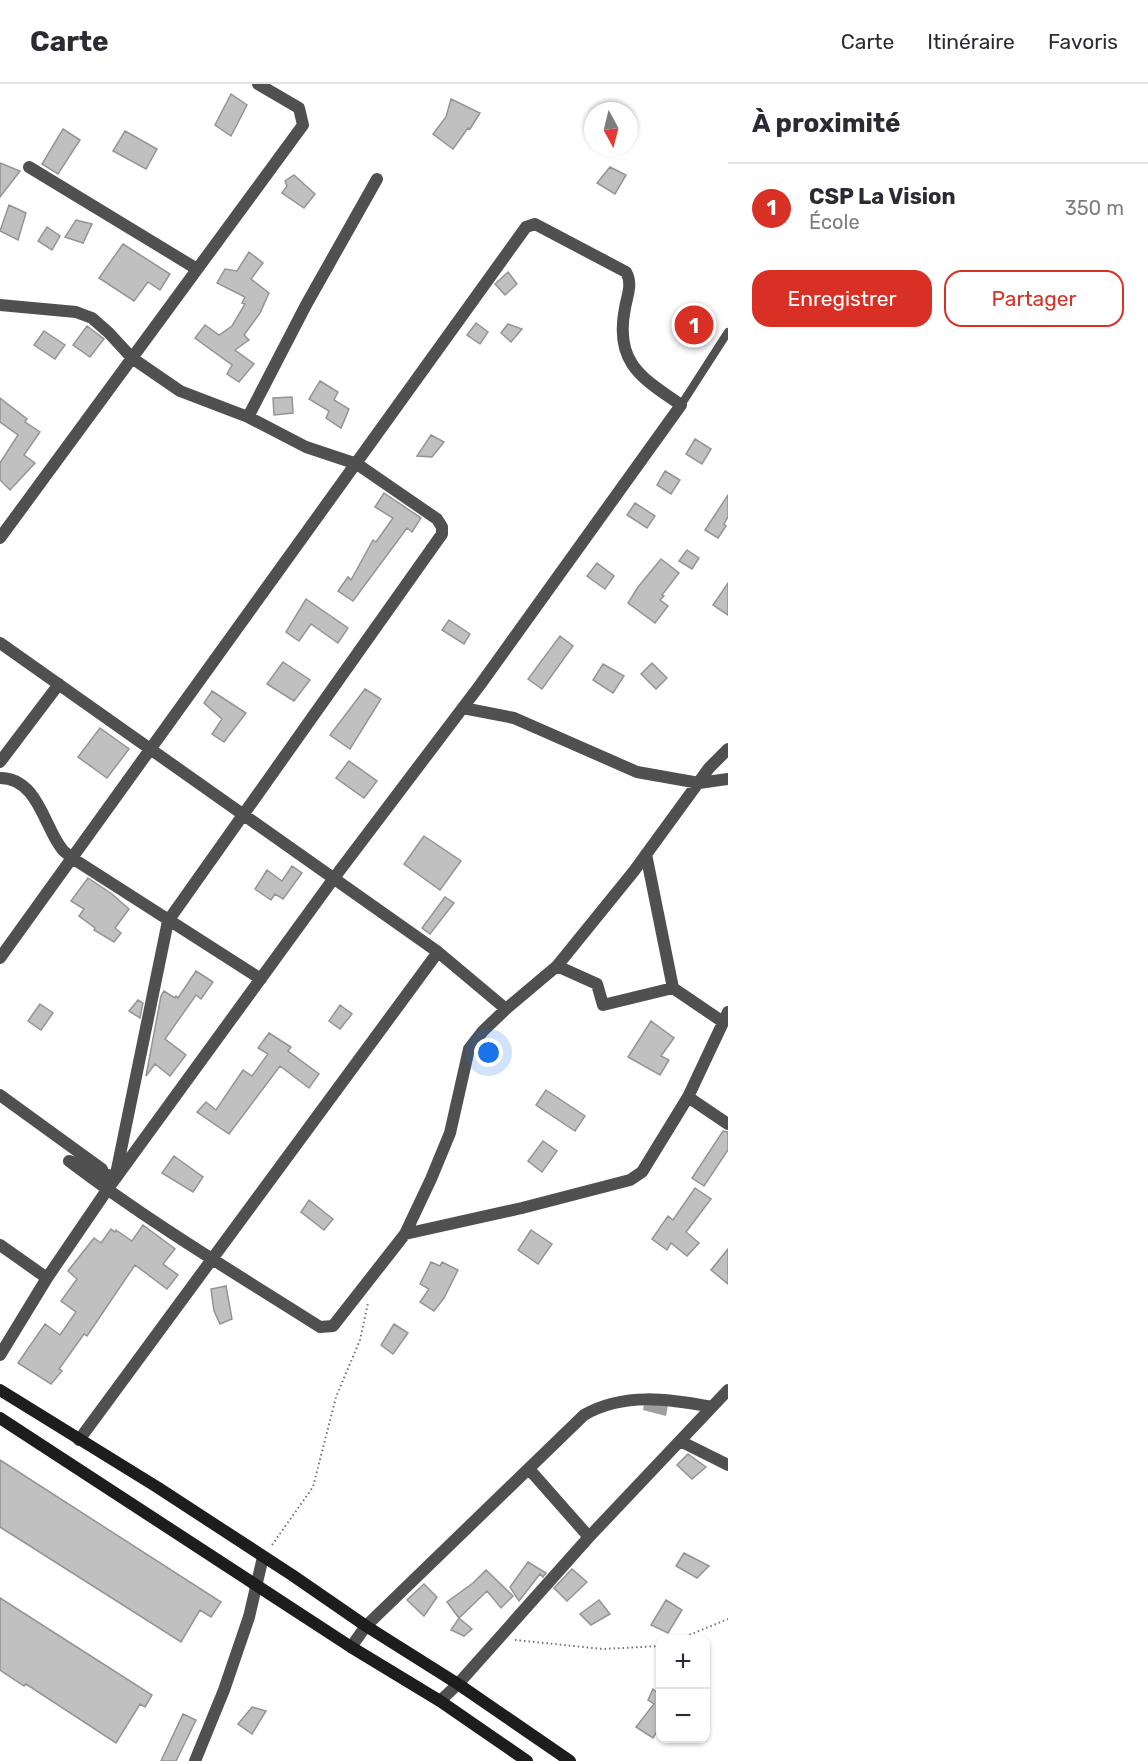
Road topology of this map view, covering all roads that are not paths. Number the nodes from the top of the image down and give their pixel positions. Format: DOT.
graph roads {
  1 [pos="258,84"];
  2 [pos="29,167"];
  3 [pos="377,179"];
  4 [pos="197,269"];
  5 [pos="0,305"];
  6 [pos="728,332"];
  7 [pos="132,358"];
  8 [pos="681,405"];
  9 [pos="248,417"];
  10 [pos="357,464"];
  11 [pos="0,538"];
  12 [pos="0,643"];
  13 [pos="59,684"];
  14 [pos="463,708"];
  15 [pos="151,749"];
  16 [pos="728,749"];
  17 [pos="0,762"];
  18 [pos="0,778"];
  19 [pos="728,778"];
  20 [pos="699,783"];
  21 [pos="244,815"];
  22 [pos="646,854"];
  23 [pos="72,858"];
  24 [pos="334,878"];
  25 [pos="168,921"];
  26 [pos="438,952"];
  27 [pos="0,958"];
  28 [pos="557,966"];
  29 [pos="261,979"];
  30 [pos="674,988"];
  31 [pos="506,1009"];
  32 [pos="725,1017"];
  33 [pos="0,1095"];
  34 [pos="688,1096"];
  35 [pos="728,1124"];
  36 [pos="116,1178"];
  37 [pos="107,1190"];
  38 [pos="405,1234"];
  39 [pos="0,1245"];
  40 [pos="212,1260"];
  41 [pos="47,1278"];
  42 [pos="0,1355"];
  43 [pos="0,1390"];
  44 [pos="728,1390"];
  45 [pos="711,1407"];
  46 [pos="0,1418"];
  47 [pos="79,1440"];
  48 [pos="680,1441"];
  49 [pos="728,1465"];
  50 [pos="529,1469"];
  51 [pos="589,1537"];
  52 [pos="263,1557"];
  53 [pos="256,1584"];
  54 [pos="366,1626"];
  55 [pos="351,1647"];
  56 [pos="458,1684"];
  57 [pos="440,1701"];
  58 [pos="195,1761"];
  59 [pos="526,1761"];
  60 [pos="570,1761"];
  1 -- 4 [label="street"];
  2 -- 4 [label="street"];
  3 -- 9 [label="street"];
  4 -- 7 [label="street"];
  5 -- 7 [label="street"];
  6 -- 8 [label="lane"];
  7 -- 9 [label="street"];
  7 -- 11 [label="street"];
  8 -- 10 [label="street"];
  8 -- 14 [label="street"];
  9 -- 10 [label="street"];
  10 -- 15 [label="street"];
  10 -- 21 [label="street"];
  12 -- 13 [label="street"];
  13 -- 15 [label="street"];
  13 -- 17 [label="street"];
  14 -- 20 [label="street"];
  14 -- 24 [label="street"];
  15 -- 21 [label="street"];
  15 -- 23 [label="street"];
  16 -- 20 [label="street"];
  18 -- 23 [label="street"];
  19 -- 20 [label="street"];
  20 -- 22 [label="street"];
  21 -- 24 [label="street"];
  21 -- 25 [label="street"];
  22 -- 28 [label="street"];
  22 -- 30 [label="street"];
  23 -- 25 [label="street"];
  23 -- 27 [label="street"];
  24 -- 26 [label="street"];
  24 -- 29 [label="street"];
  25 -- 29 [label="street"];
  25 -- 36 [label="street"];
  26 -- 31 [label="street"];
  26 -- 40 [label="street"];
  28 -- 30 [label="street"];
  28 -- 31 [label="street"];
  29 -- 37 [label="street"];
  30 -- 32 [label="street"];
  31 -- 38 [label="street"];
  32 -- 34 [label="street"];
  33 -- 36 [label="street"];
  34 -- 35 [label="street"];
  34 -- 38 [label="street"];
  36 -- 37 [label="street"];
  37 -- 40 [label="street"];
  37 -- 41 [label="street"];
  38 -- 40 [label="street"];
  39 -- 41 [label="street"];
  40 -- 47 [label="street"];
  41 -- 42 [label="street"];
  43 -- 47 [label="main road"];
  44 -- 45 [label="street"];
  45 -- 48 [label="street"];
  45 -- 50 [label="street"];
  46 -- 53 [label="main road"];
  47 -- 52 [label="main road"];
  48 -- 49 [label="street"];
  48 -- 51 [label="street"];
  50 -- 51 [label="street"];
  50 -- 54 [label="street"];
  51 -- 56 [label="street"];
  52 -- 53 [label="street"];
  52 -- 54 [label="main road"];
  53 -- 55 [label="main road"];
  53 -- 58 [label="street"];
  54 -- 55 [label="street"];
  54 -- 56 [label="main road"];
  55 -- 57 [label="main road"];
  56 -- 57 [label="street"];
  56 -- 60 [label="main road"];
  57 -- 59 [label="main road"];
}
